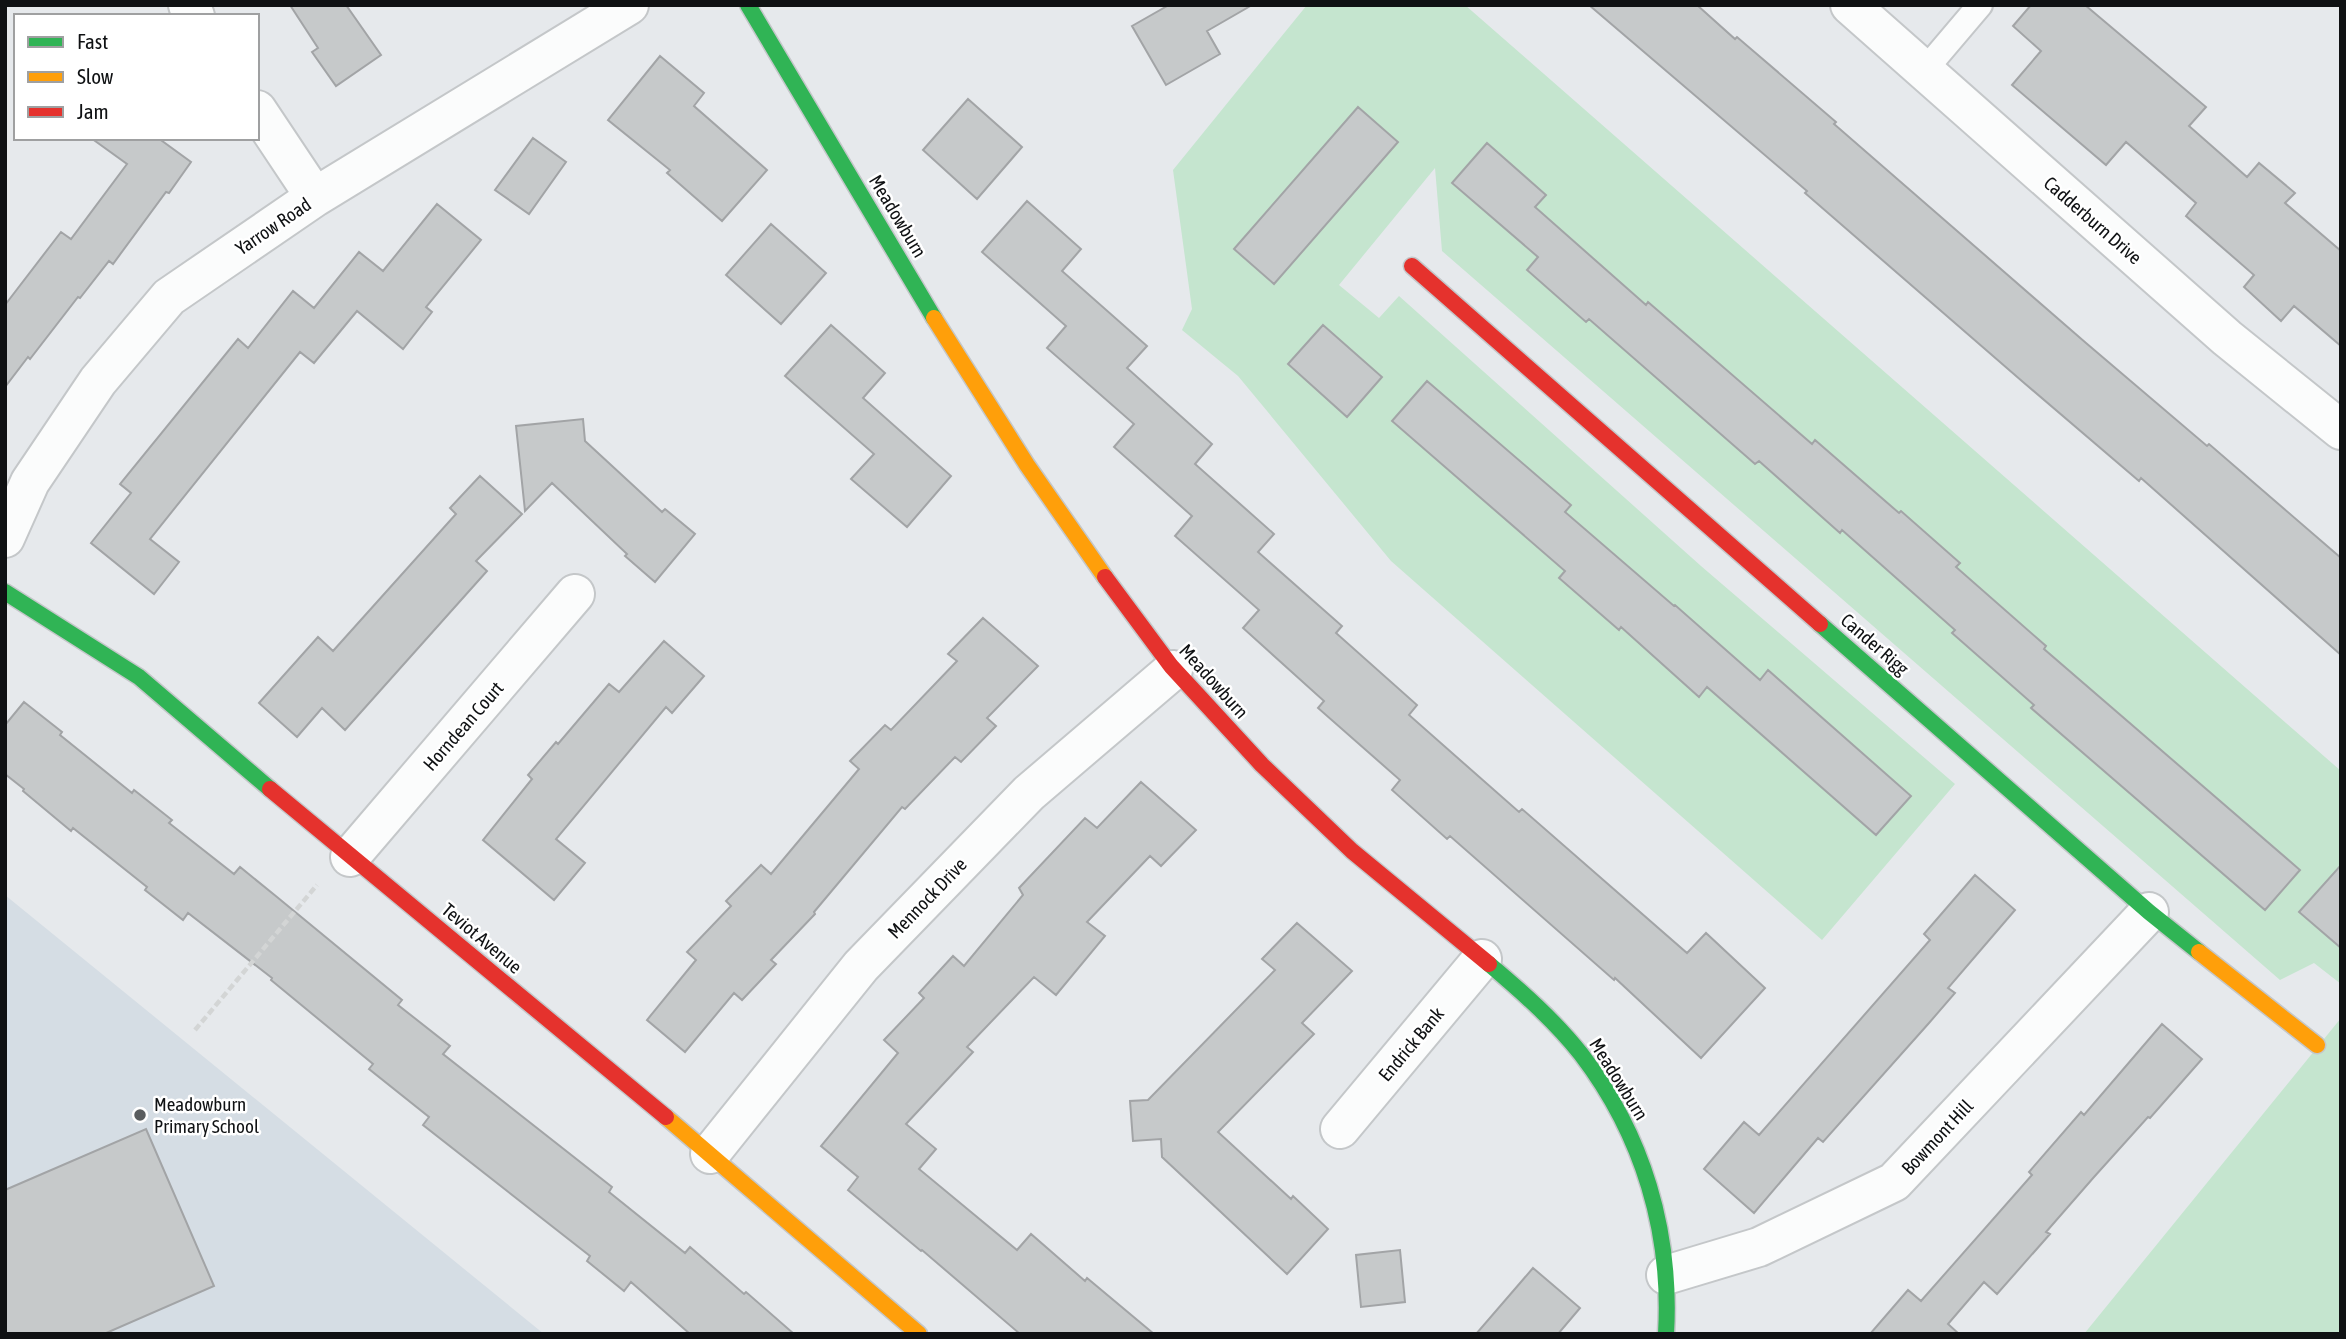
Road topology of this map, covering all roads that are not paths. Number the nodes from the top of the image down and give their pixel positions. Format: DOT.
graph roads {
  1 [pos="629,5"];
  2 [pos="748,5"];
  3 [pos="1850,5"];
  4 [pos="1980,5"];
  5 [pos="1924,71"];
  6 [pos="259,113"];
  7 [pos="315,197"];
  8 [pos="1412,266"];
  9 [pos="2341,430"];
  10 [pos="5,538"];
  11 [pos="5,592"];
  12 [pos="575,594"];
  13 [pos="1173,670"];
  14 [pos="347,855"];
  15 [pos="2149,912"];
  16 [pos="1482,959"];
  17 [pos="2317,1045"];
  18 [pos="1340,1129"];
  19 [pos="710,1154"];
  20 [pos="1666,1275"];
  21 [pos="919,1334"];
  22 [pos="1666,1334"];
  1 -- 7 [label="street, Yarrow Road"];
  2 -- 13 [label="street, Meadowburn"];
  3 -- 5 [label="street, Cadderburn Drive"];
  4 -- 5 [label="lane"];
  5 -- 9 [label="street, Cadderburn Drive"];
  6 -- 7 [label="street"];
  7 -- 10 [label="street, Yarrow Road"];
  8 -- 15 [label="street, Cander Rigg"];
  11 -- 14 [label="street, Teviot Avenue"];
  12 -- 14 [label="street, Horndean Court"];
  13 -- 16 [label="street, Meadowburn"];
  13 -- 19 [label="street, Mennock Drive"];
  14 -- 19 [label="street, Teviot Avenue"];
  15 -- 17 [label="street, Cander Rigg"];
  15 -- 20 [label="street, Bowmont Hill"];
  16 -- 18 [label="street, Endrick Bank"];
  16 -- 20 [label="street, Meadowburn"];
  19 -- 21 [label="street, Teviot Avenue"];
  20 -- 22 [label="street, Meadowburn"];
}
